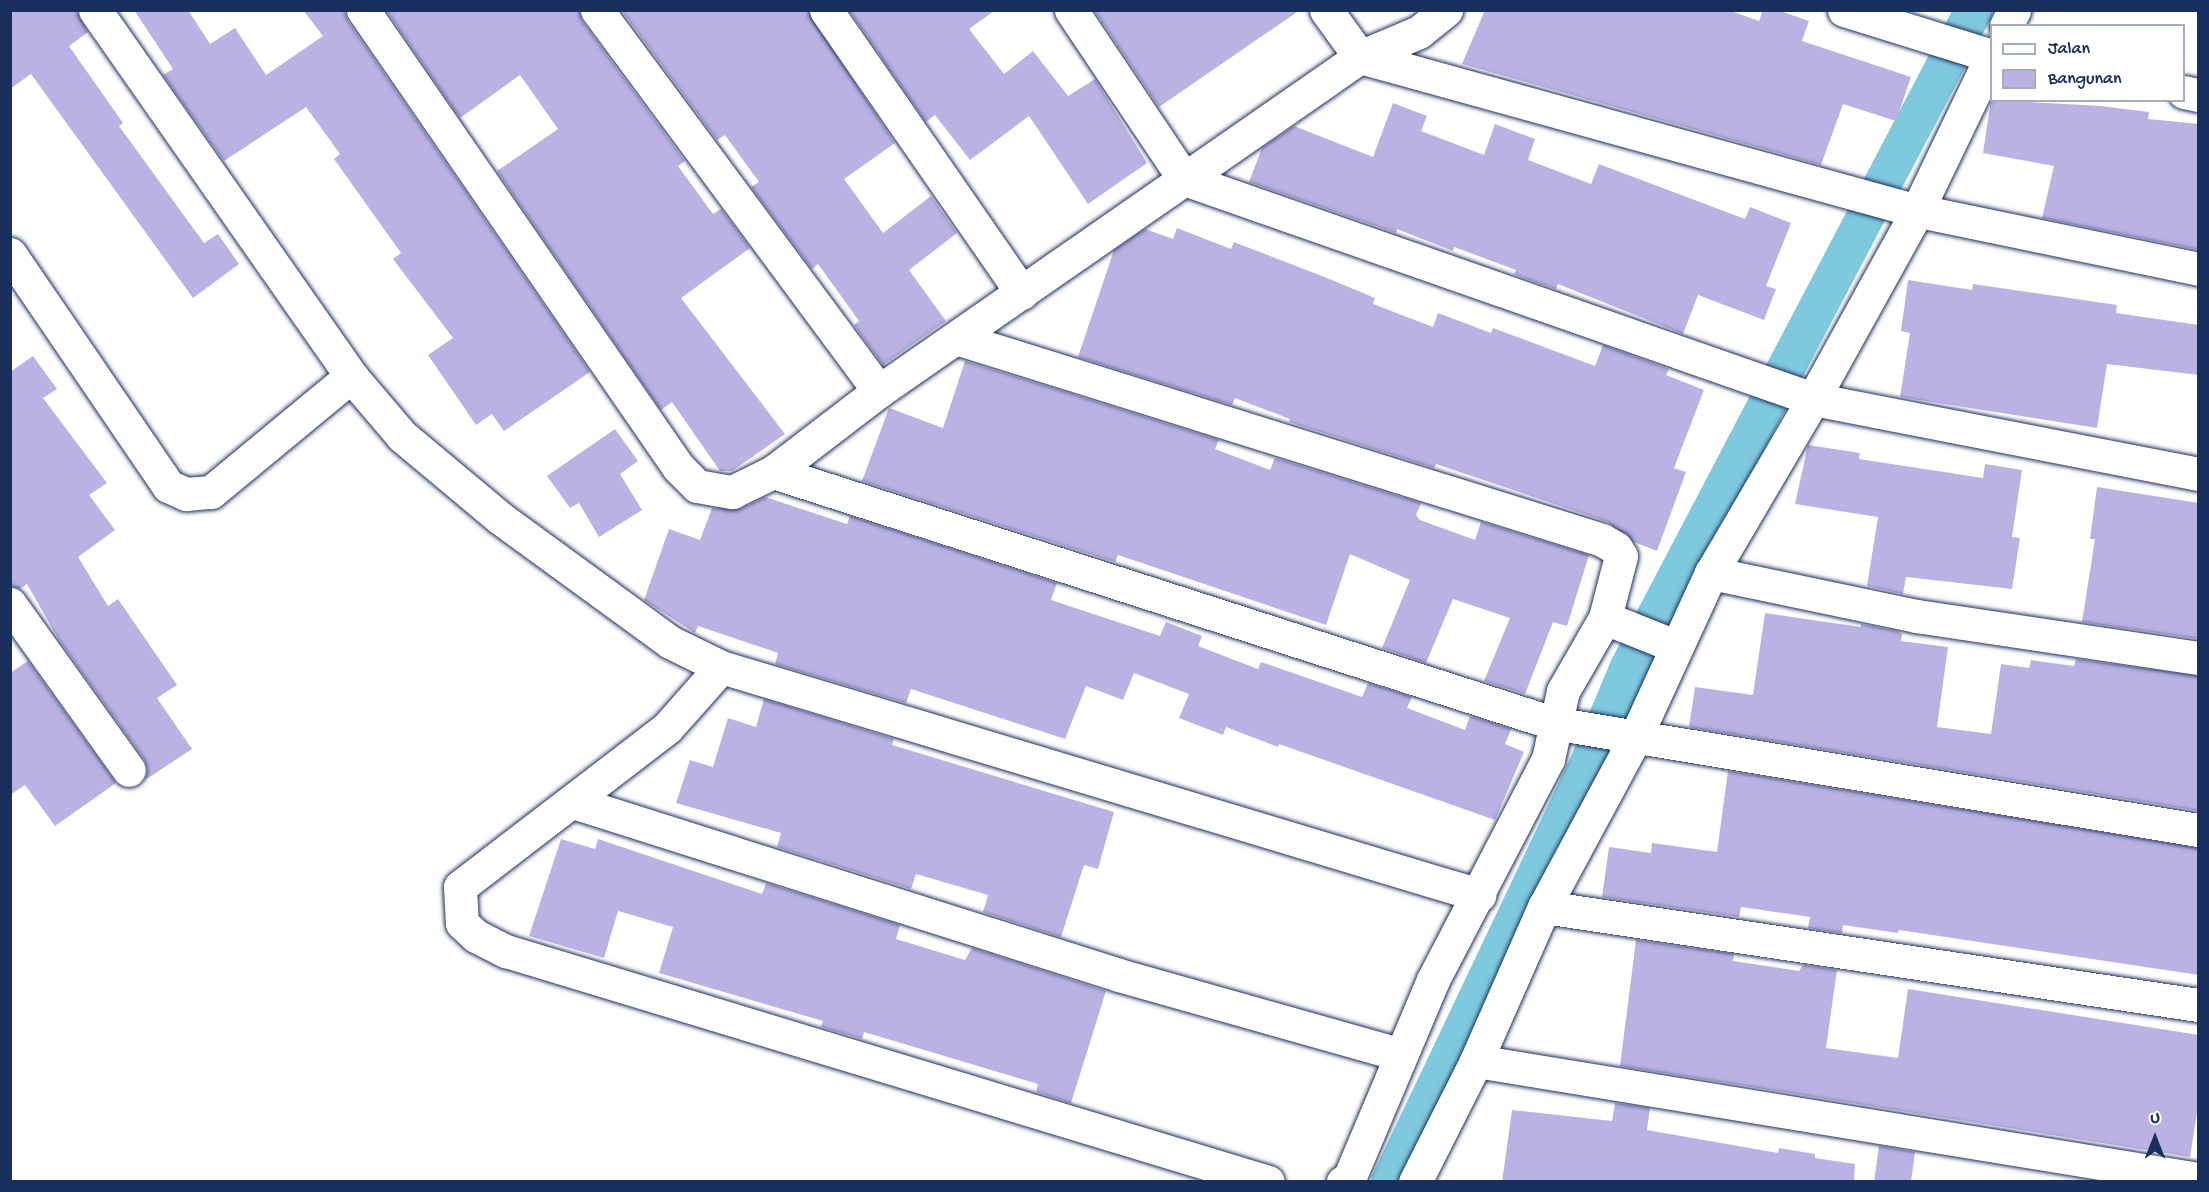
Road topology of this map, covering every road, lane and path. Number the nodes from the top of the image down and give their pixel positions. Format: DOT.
graph roads {
  1 [pos="95,10"];
  2 [pos="363,10"];
  3 [pos="597,10"];
  4 [pos="826,10"];
  5 [pos="1071,10"];
  6 [pos="1326,10"];
  7 [pos="1446,10"];
  8 [pos="1844,10"];
  9 [pos="2014,10"];
  10 [pos="2007,24"];
  11 [pos="1986,55"];
  12 [pos="1360,57"];
  13 [pos="1184,179"];
  14 [pos="1915,211"];
  15 [pos="10,254"];
  16 [pos="2199,269"];
  17 [pos="1022,293"];
  18 [pos="959,339"];
  19 [pos="351,376"];
  20 [pos="879,391"];
  21 [pos="1812,399"];
  22 [pos="772,472"];
  23 [pos="2199,474"];
  24 [pos="1710,573"];
  25 [pos="10,603"];
  26 [pos="1616,622"];
  27 [pos="1672,644"];
  28 [pos="2199,658"];
  29 [pos="720,667"];
  30 [pos="1559,724"];
  31 [pos="1626,737"];
  32 [pos="129,770"];
  33 [pos="573,802"];
  34 [pos="2199,830"];
  35 [pos="1479,895"];
  36 [pos="1544,907"];
  37 [pos="2199,1005"];
  38 [pos="1400,1054"];
  39 [pos="1476,1060"];
  40 [pos="2199,1179"];
  41 [pos="1268,1182"];
  42 [pos="1343,1182"];
  43 [pos="1415,1182"];
  1 -- 19 [label="street"];
  2 -- 22 [label="street"];
  3 -- 20 [label="street"];
  4 -- 17 [label="street"];
  5 -- 13 [label="street"];
  6 -- 12 [label="street"];
  7 -- 12 [label="street"];
  8 -- 11 [label="street"];
  9 -- 10 [label="street"];
  11 -- 14 [label="street"];
  12 -- 13 [label="street"];
  12 -- 14 [label="street"];
  13 -- 17 [label="street"];
  13 -- 21 [label="street"];
  14 -- 16 [label="street"];
  14 -- 21 [label="street"];
  15 -- 19 [label="street"];
  17 -- 18 [label="street"];
  18 -- 20 [label="street"];
  18 -- 26 [label="street"];
  19 -- 29 [label="street"];
  20 -- 22 [label="street"];
  21 -- 23 [label="street"];
  21 -- 24 [label="street"];
  22 -- 30 [label="street"];
  24 -- 27 [label="street"];
  24 -- 28 [label="street"];
  25 -- 32 [label="street"];
  26 -- 27 [label="street"];
  26 -- 30 [label="street"];
  27 -- 31 [label="street"];
  29 -- 33 [label="street"];
  29 -- 35 [label="street"];
  30 -- 31 [label="street"];
  30 -- 35 [label="street"];
  31 -- 34 [label="street"];
  31 -- 36 [label="street"];
  33 -- 38 [label="street"];
  33 -- 41 [label="street"];
  35 -- 38 [label="street"];
  36 -- 37 [label="street"];
  36 -- 39 [label="street"];
  38 -- 42 [label="street"];
  39 -- 40 [label="street"];
  39 -- 43 [label="street"];
}
